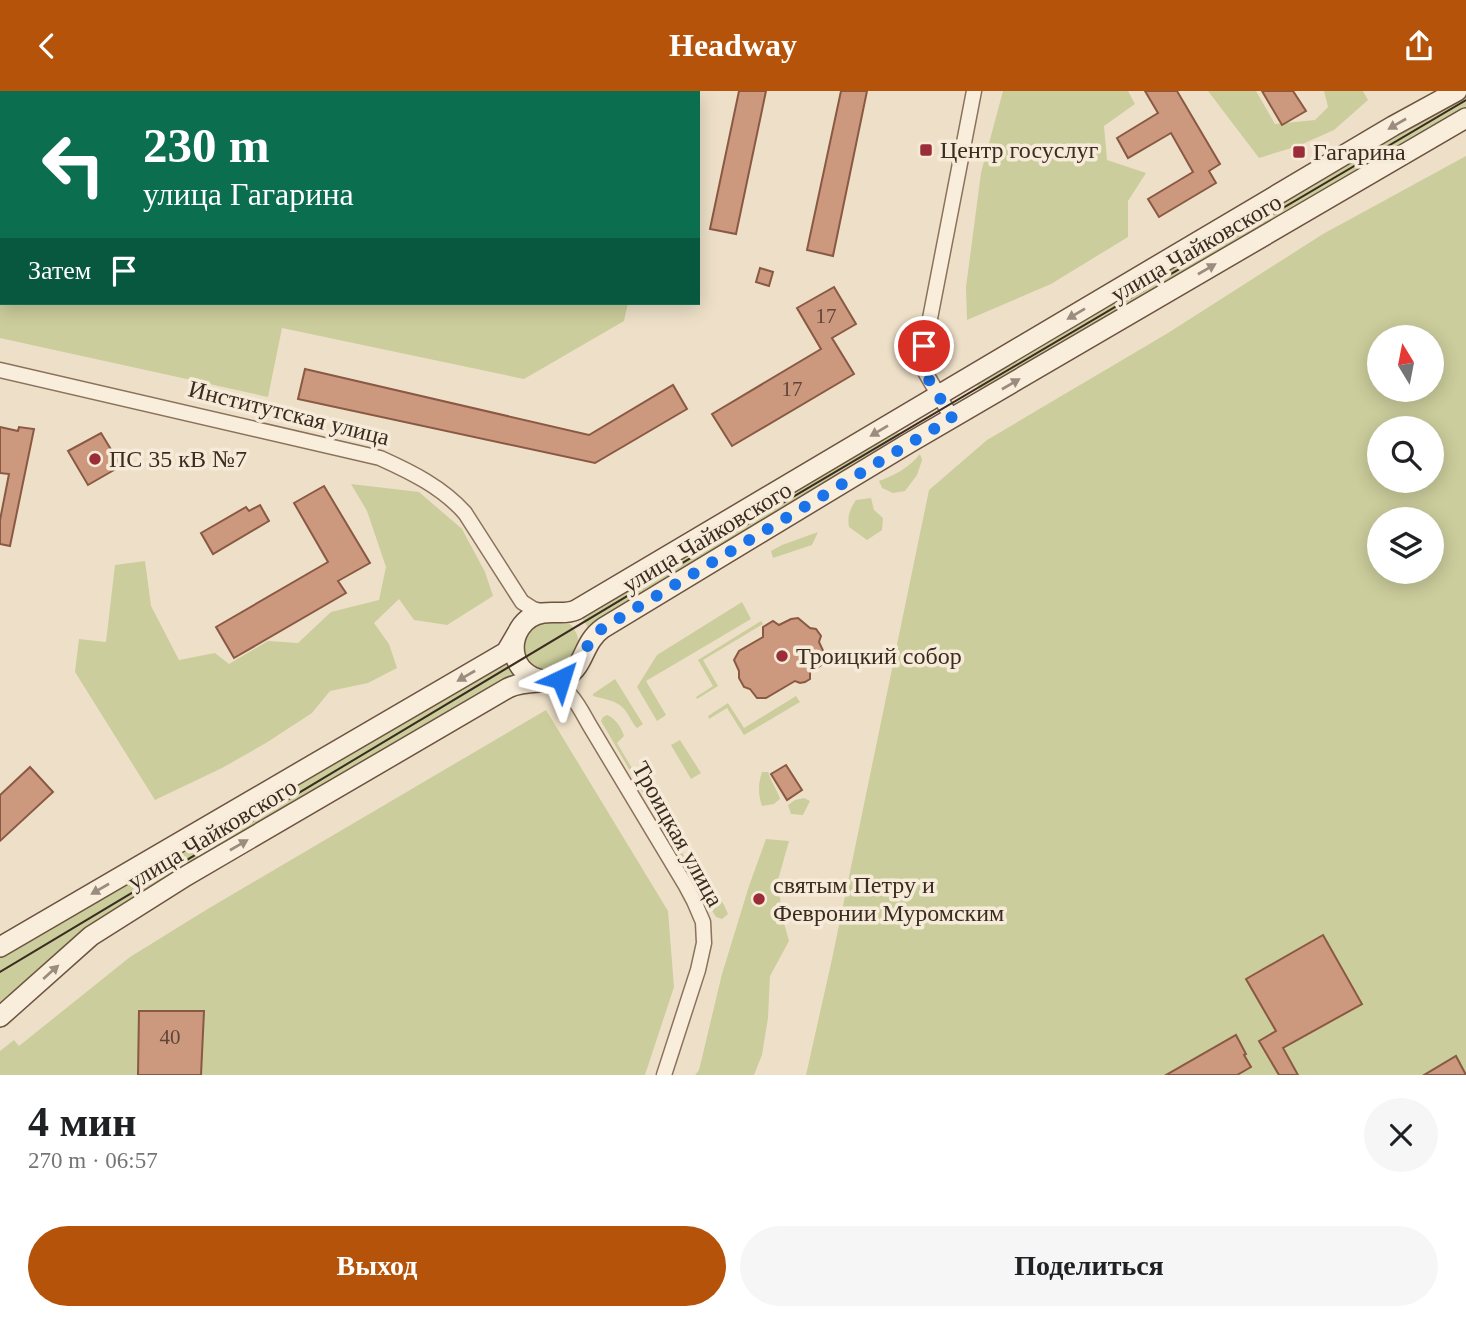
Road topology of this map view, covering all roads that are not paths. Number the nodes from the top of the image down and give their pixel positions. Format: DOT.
graph roads {
  1 [pos="974,91"];
  2 [pos="1457,91"];
  3 [pos="1466,118"];
  4 [pos="0,370"];
  5 [pos="938,396"];
  6 [pos="952,418"];
  7 [pos="515,592"];
  8 [pos="551,613"];
  9 [pos="515,641"];
  10 [pos="580,661"];
  11 [pos="545,681"];
  12 [pos="578,703"];
  13 [pos="0,947"];
  14 [pos="0,1017"];
  15 [pos="664,1075"];
  1 -- 5 [label="street"];
  2 -- 5 [label="main road, улица Чайковского, one-way"];
  6 -- 3 [label="main road, улица Чайковского, one-way"];
  4 -- 7 [label="street, Институтская улица"];
  5 -- 6 [label="street"];
  5 -- 8 [label="main road, улица Чайковского, one-way"];
  6 -- 10 [label="main road, улица Чайковского"];
  7 -- 8 [label="street, Институтская улица"];
  7 -- 9 [label="street"];
  8 -- 9 [label="main road"];
  8 -- 10 [label="main road"];
  9 -- 11 [label="main road"];
  9 -- 13 [label="main road, one-way"];
  10 -- 11 [label="main road, улица Чайковского"];
  10 -- 12 [label="street"];
  11 -- 12 [label="street"];
  14 -- 11 [label="main road, улица Чайковского, one-way"];
  12 -- 15 [label="street, Троицкая улица"];
}
